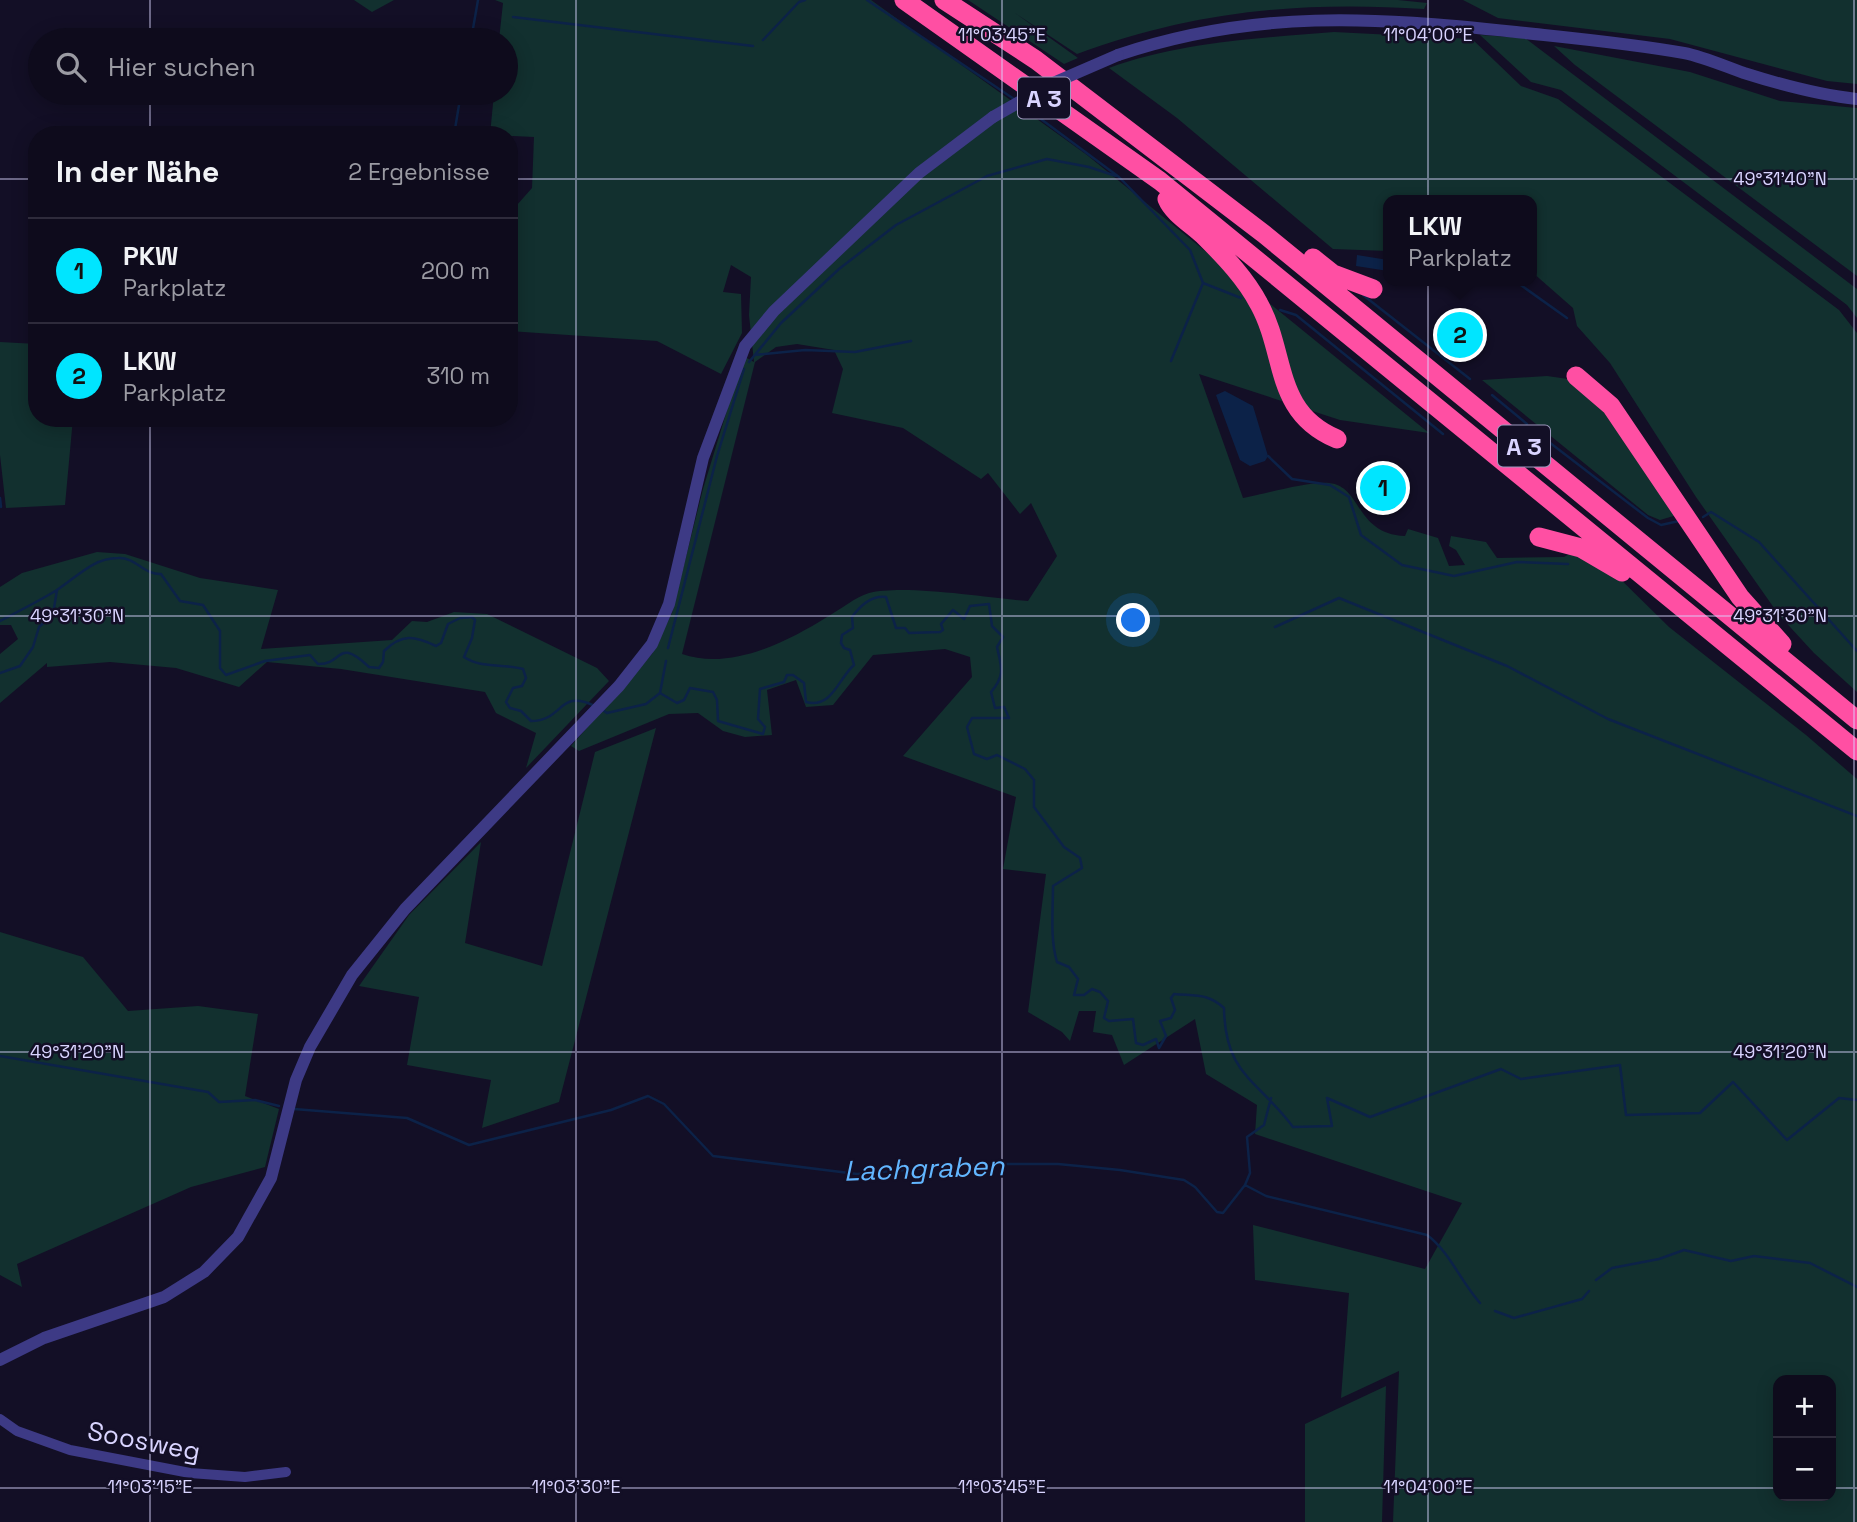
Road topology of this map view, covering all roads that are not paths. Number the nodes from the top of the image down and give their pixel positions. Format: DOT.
graph roads {
  1 [pos="904,0"];
  2 [pos="944,0"];
  3 [pos="1857,99"];
  4 [pos="1160,181"];
  5 [pos="1264,234"];
  6 [pos="1373,289"];
  7 [pos="1576,376"];
  8 [pos="1337,439"];
  9 [pos="1538,537"];
  10 [pos="1665,593"];
  11 [pos="1785,659"];
  12 [pos="1857,720"];
  13 [pos="1857,751"];
  14 [pos="0,1360"];
  15 [pos="0,1419"];
  16 [pos="286,1472"];
  1 -- 4 [label="highway, A 3"];
  2 -- 5 [label="highway, A 3"];
  3 -- 14 [label="street, bridge"];
  4 -- 8 [label="highway"];
  4 -- 10 [label="highway, A 3"];
  5 -- 6 [label="highway"];
  5 -- 11 [label="highway, A 3"];
  7 -- 11 [label="highway"];
  9 -- 10 [label="highway"];
  10 -- 13 [label="highway, A 3"];
  11 -- 12 [label="highway, A 3"];
  15 -- 16 [label="street, Soosweg"];
}
